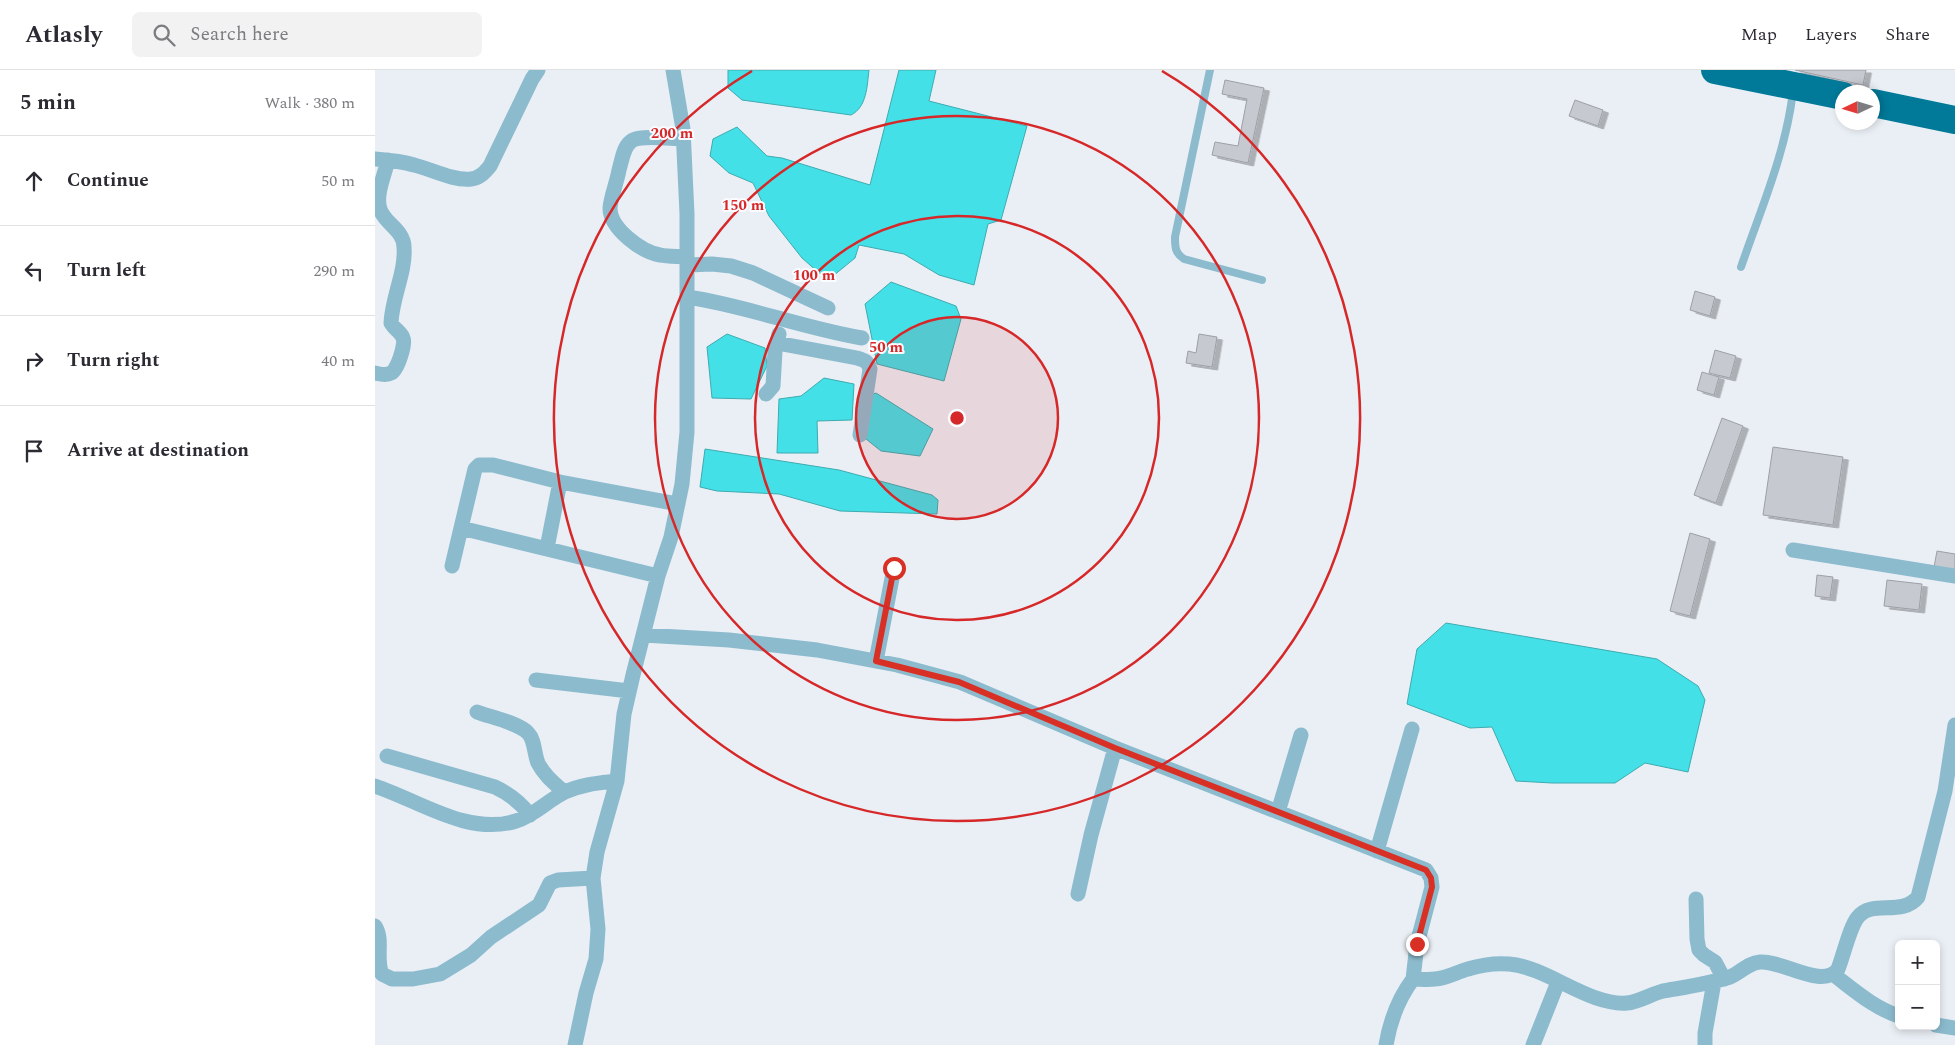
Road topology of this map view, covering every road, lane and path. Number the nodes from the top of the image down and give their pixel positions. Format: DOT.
graph roads {
  1 [pos="538,70"];
  2 [pos="673,70"];
  3 [pos="1210,70"];
  4 [pos="1715,70"];
  5 [pos="1793,86"];
  6 [pos="1835,94"];
  7 [pos="1880,104"];
  8 [pos="1955,120"];
  9 [pos="683,139"];
  10 [pos="381,159"];
  11 [pos="687,261"];
  12 [pos="1741,266"];
  13 [pos="1262,280"];
  14 [pos="688,297"];
  15 [pos="828,308"];
  16 [pos="783,320"];
  17 [pos="862,338"];
  18 [pos="777,343"];
  19 [pos="375,373"];
  20 [pos="766,394"];
  21 [pos="860,435"];
  22 [pos="560,482"];
  23 [pos="678,504"];
  24 [pos="461,528"];
  25 [pos="547,548"];
  26 [pos="1793,550"];
  27 [pos="452,566"];
  28 [pos="894,568"];
  29 [pos="658,576"];
  30 [pos="1955,576"];
  31 [pos="643,635"];
  32 [pos="876,661"];
  33 [pos="537,680"];
  34 [pos="629,691"];
  35 [pos="477,712"];
  36 [pos="1412,728"];
  37 [pos="1955,729"];
  38 [pos="1301,735"];
  39 [pos="1115,748"];
  40 [pos="387,756"];
  41 [pos="617,781"];
  42 [pos="375,786"];
  43 [pos="564,792"];
  44 [pos="1278,812"];
  45 [pos="530,815"];
  46 [pos="1377,851"];
  47 [pos="593,878"];
  48 [pos="1078,894"];
  49 [pos="1696,900"];
  50 [pos="375,926"];
  51 [pos="1834,975"];
  52 [pos="1413,979"];
  53 [pos="1719,980"];
  54 [pos="1558,982"];
  55 [pos="1895,1015"];
  56 [pos="1940,1026"];
  57 [pos="1955,1028"];
  58 [pos="575,1045"];
  59 [pos="1385,1045"];
  60 [pos="1533,1045"];
  61 [pos="1705,1045"];
  1 -- 10 [label="street"];
  2 -- 9 [label="street"];
  3 -- 13 [label="lane"];
  4 -- 5 [label="highway"];
  5 -- 6 [label="highway"];
  5 -- 12 [label="lane"];
  7 -- 8 [label="highway"];
  9 -- 11 [label="street"];
  9 -- 11 [label="street"];
  10 -- 19 [label="street"];
  11 -- 14 [label="street"];
  11 -- 15 [label="street"];
  14 -- 16 [label="street"];
  14 -- 23 [label="street"];
  16 -- 17 [label="street"];
  16 -- 18 [label="street"];
  18 -- 20 [label="street"];
  18 -- 21 [label="street"];
  22 -- 23 [label="street"];
  22 -- 24 [label="street"];
  22 -- 25 [label="street"];
  23 -- 29 [label="street"];
  24 -- 25 [label="street"];
  24 -- 27 [label="street"];
  25 -- 29 [label="street"];
  26 -- 30 [label="street"];
  28 -- 32 [label="street"];
  29 -- 31 [label="street"];
  31 -- 32 [label="street"];
  31 -- 34 [label="street"];
  32 -- 39 [label="street"];
  33 -- 34 [label="street"];
  34 -- 41 [label="street"];
  35 -- 43 [label="street"];
  36 -- 46 [label="street"];
  37 -- 51 [label="street"];
  38 -- 44 [label="street"];
  39 -- 44 [label="street"];
  39 -- 48 [label="street"];
  40 -- 45 [label="street"];
  41 -- 43 [label="street"];
  41 -- 47 [label="street"];
  42 -- 45 [label="street"];
  43 -- 45 [label="street"];
  44 -- 46 [label="street"];
  46 -- 52 [label="street"];
  47 -- 50 [label="street"];
  47 -- 58 [label="street"];
  49 -- 53 [label="street"];
  51 -- 53 [label="street"];
  51 -- 55 [label="street"];
  52 -- 54 [label="street"];
  52 -- 59 [label="street"];
  53 -- 54 [label="street"];
  53 -- 61 [label="street"];
  54 -- 60 [label="street"];
  56 -- 57 [label="street"];
}
